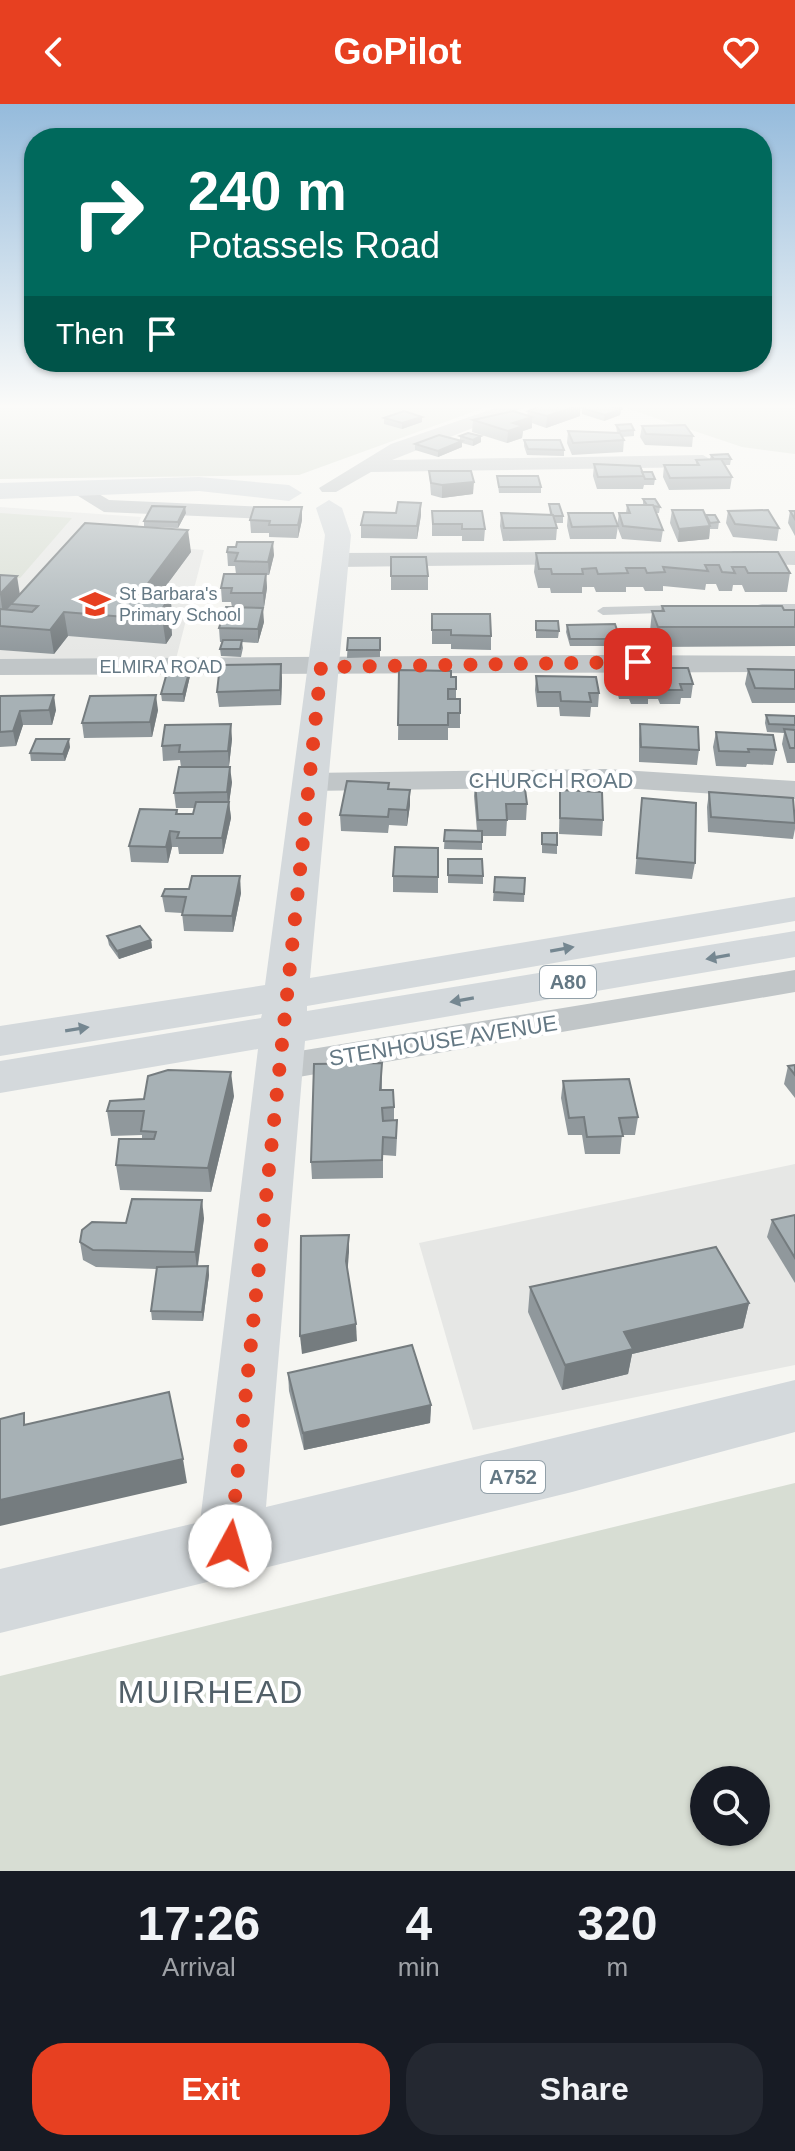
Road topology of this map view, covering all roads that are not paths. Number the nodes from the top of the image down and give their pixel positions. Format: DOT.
graph roads {
  1 [pos="112,488"];
  2 [pos="244,488"];
  3 [pos="341,488"];
  4 [pos="82,490"];
  5 [pos="0,491"];
  6 [pos="329,498"];
  7 [pos="268,513"];
  8 [pos="795,558"];
  9 [pos="605,559"];
  10 [pos="716,559"];
  11 [pos="336,560"];
  12 [pos="751,608"];
  13 [pos="795,608"];
  14 [pos="691,609"];
  15 [pos="603,611"];
  16 [pos="795,664"];
  17 [pos="0,667"];
  18 [pos="321,667"];
  19 [pos="308,782"];
  20 [pos="795,790"];
  21 [pos="795,909"];
  22 [pos="795,944"];
  23 [pos="795,981"];
  24 [pos="344,1003"];
  25 [pos="223,1024"];
  26 [pos="0,1041"];
  27 [pos="281,1067"];
  28 [pos="0,1077"];
  29 [pos="795,1406"];
  30 [pos="230,1546"];
  31 [pos="0,1601"];
  1 -- 4 [label="main road"];
  2 -- 6 [label="main road"];
  3 -- 6 [label="street"];
  4 -- 5 [label="main road"];
  4 -- 7 [label="street"];
  6 -- 11 [label="main road"];
  8 -- 10 [label="street"];
  9 -- 11 [label="street"];
  11 -- 18 [label="main road"];
  12 -- 13 [label="lane"];
  14 -- 15 [label="lane"];
  16 -- 18 [label="street, ELMIRA ROAD"];
  17 -- 18 [label="street, ELMIRA ROAD"];
  18 -- 19 [label="main road"];
  19 -- 20 [label="street, CHURCH ROAD"];
  19 -- 27 [label="main road"];
  24 -- 21 [label="main road, A80, one-way"];
  22 -- 24 [label="main road, A80, one-way"];
  23 -- 27 [label="street, STENHOUSE AVENUE"];
  24 -- 25 [label="main road, A80"];
  26 -- 25 [label="main road, A80, one-way"];
  25 -- 28 [label="main road, A80"];
  27 -- 30 [label="main road"];
  29 -- 30 [label="main road, A752"];
  30 -- 31 [label="main road, A752"];
}
